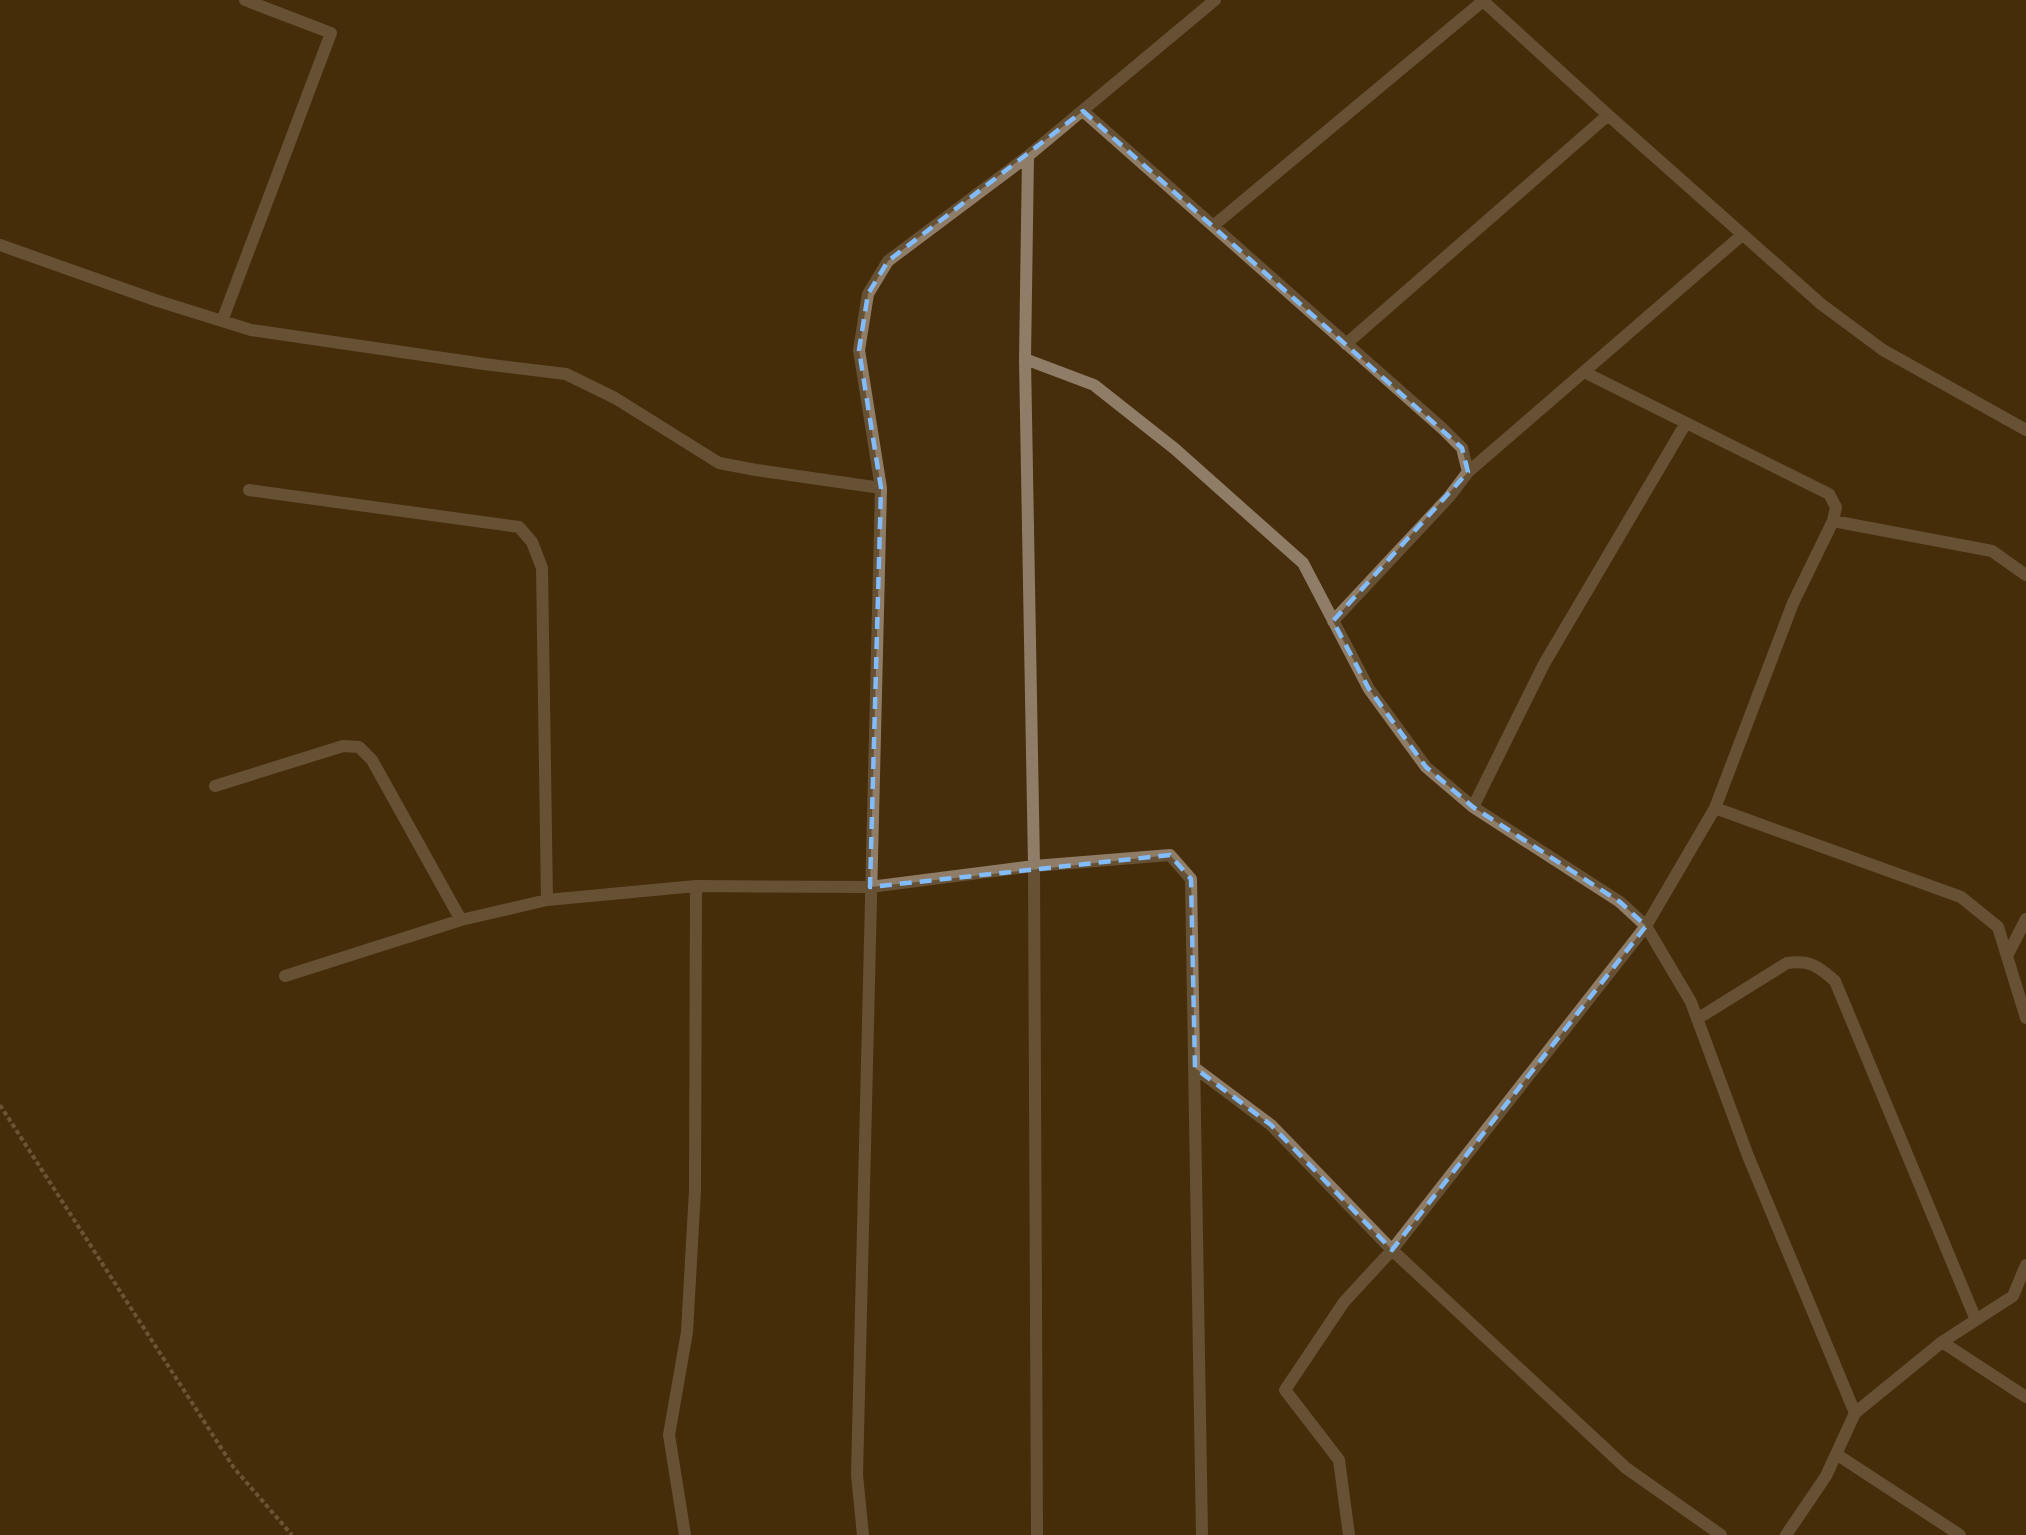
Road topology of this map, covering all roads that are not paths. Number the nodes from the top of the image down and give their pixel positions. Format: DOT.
graph roads {
  1 [pos="245,0"];
  2 [pos="1215,0"];
  3 [pos="1482,1"];
  4 [pos="1083,111"];
  5 [pos="1608,115"];
  6 [pos="1028,156"];
  7 [pos="1213,226"];
  8 [pos="1742,235"];
  9 [pos="0,245"];
  10 [pos="222,321"];
  11 [pos="1346,344"];
  12 [pos="1026,359"];
  13 [pos="1584,372"];
  14 [pos="1686,423"];
  15 [pos="2026,430"];
  16 [pos="1468,472"];
  17 [pos="881,488"];
  18 [pos="249,490"];
  19 [pos="1833,521"];
  20 [pos="2026,575"];
  21 [pos="1334,621"];
  22 [pos="215,786"];
  23 [pos="1473,807"];
  24 [pos="1715,808"];
  25 [pos="1034,866"];
  26 [pos="696,886"];
  27 [pos="870,887"];
  28 [pos="547,900"];
  29 [pos="2026,919"];
  30 [pos="461,920"];
  31 [pos="1646,926"];
  32 [pos="2007,956"];
  33 [pos="285,976"];
  34 [pos="2026,1018"];
  35 [pos="1697,1019"];
  36 [pos="1195,1068"];
  37 [pos="1392,1250"];
  38 [pos="2026,1265"];
  39 [pos="1977,1320"];
  40 [pos="1942,1342"];
  41 [pos="2026,1397"];
  42 [pos="1855,1413"];
  43 [pos="1836,1454"];
  44 [pos="685,1535"];
  45 [pos="863,1535"];
  46 [pos="1037,1535"];
  47 [pos="1202,1535"];
  48 [pos="1349,1535"];
  49 [pos="1721,1535"];
  50 [pos="1786,1535"];
  51 [pos="1960,1535"];
  1 -- 10 [label="street"];
  2 -- 4 [label="street"];
  3 -- 5 [label="street"];
  3 -- 7 [label="street"];
  4 -- 6 [label="street"];
  4 -- 7 [label="street"];
  5 -- 8 [label="street"];
  5 -- 11 [label="street"];
  6 -- 12 [label="street"];
  6 -- 17 [label="street"];
  7 -- 11 [label="street"];
  8 -- 13 [label="street"];
  8 -- 15 [label="street"];
  9 -- 10 [label="street"];
  10 -- 17 [label="street"];
  11 -- 16 [label="street"];
  12 -- 21 [label="street"];
  12 -- 25 [label="street"];
  13 -- 14 [label="street"];
  13 -- 16 [label="street"];
  14 -- 19 [label="street"];
  14 -- 23 [label="street"];
  16 -- 21 [label="street"];
  17 -- 27 [label="street"];
  18 -- 28 [label="street"];
  19 -- 20 [label="street"];
  19 -- 24 [label="street"];
  21 -- 23 [label="street"];
  22 -- 30 [label="street"];
  23 -- 31 [label="street"];
  24 -- 31 [label="street"];
  24 -- 32 [label="street"];
  25 -- 27 [label="street"];
  25 -- 36 [label="street"];
  25 -- 46 [label="street"];
  26 -- 27 [label="street"];
  26 -- 28 [label="street"];
  26 -- 44 [label="street"];
  27 -- 45 [label="street"];
  28 -- 30 [label="street"];
  29 -- 32 [label="street"];
  30 -- 33 [label="street"];
  31 -- 35 [label="street"];
  31 -- 37 [label="street"];
  32 -- 34 [label="street"];
  35 -- 39 [label="street"];
  35 -- 42 [label="street"];
  36 -- 37 [label="street"];
  36 -- 47 [label="street"];
  37 -- 48 [label="street"];
  37 -- 49 [label="street"];
  38 -- 39 [label="street"];
  39 -- 40 [label="street"];
  40 -- 41 [label="street"];
  40 -- 42 [label="street"];
  42 -- 43 [label="street"];
  43 -- 50 [label="street"];
  43 -- 51 [label="street"];
}
